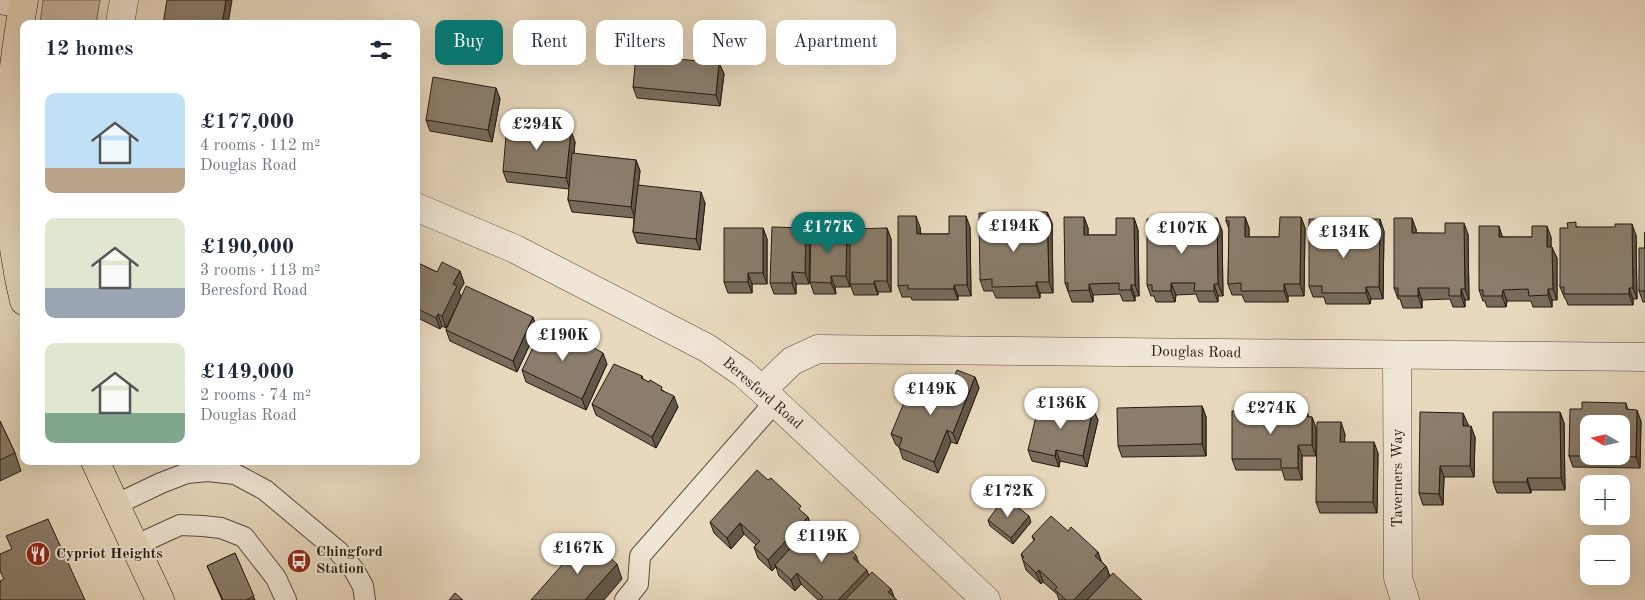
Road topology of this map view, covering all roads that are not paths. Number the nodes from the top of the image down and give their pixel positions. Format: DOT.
graph roads {
  1 [pos="124,0"];
  2 [pos="16,1"];
  3 [pos="121,20"];
  4 [pos="14,148"];
  5 [pos="420,209"];
  6 [pos="3,219"];
  7 [pos="20,288"];
  8 [pos="1397,356"];
  9 [pos="1645,357"];
  10 [pos="768,397"];
  11 [pos="97,465"];
  12 [pos="115,505"];
  13 [pos="134,546"];
  14 [pos="160,600"];
  15 [pos="286,600"];
  16 [pos="365,600"];
  17 [pos="625,600"];
  18 [pos="986,600"];
  19 [pos="1405,600"];
  1 -- 3 [label="street"];
  2 -- 4 [label="main road"];
  4 -- 6 [label="main road"];
  5 -- 10 [label="street, Beresford Road"];
  6 -- 7 [label="main road"];
  8 -- 9 [label="street, Douglas Road"];
  8 -- 10 [label="street, Douglas Road"];
  8 -- 19 [label="street, Taverners Way"];
  10 -- 17 [label="lane"];
  10 -- 18 [label="street, Beresford Road"];
  11 -- 12 [label="main road"];
  12 -- 13 [label="main road"];
  12 -- 16 [label="lane"];
  13 -- 14 [label="main road"];
  13 -- 15 [label="lane"];
}
